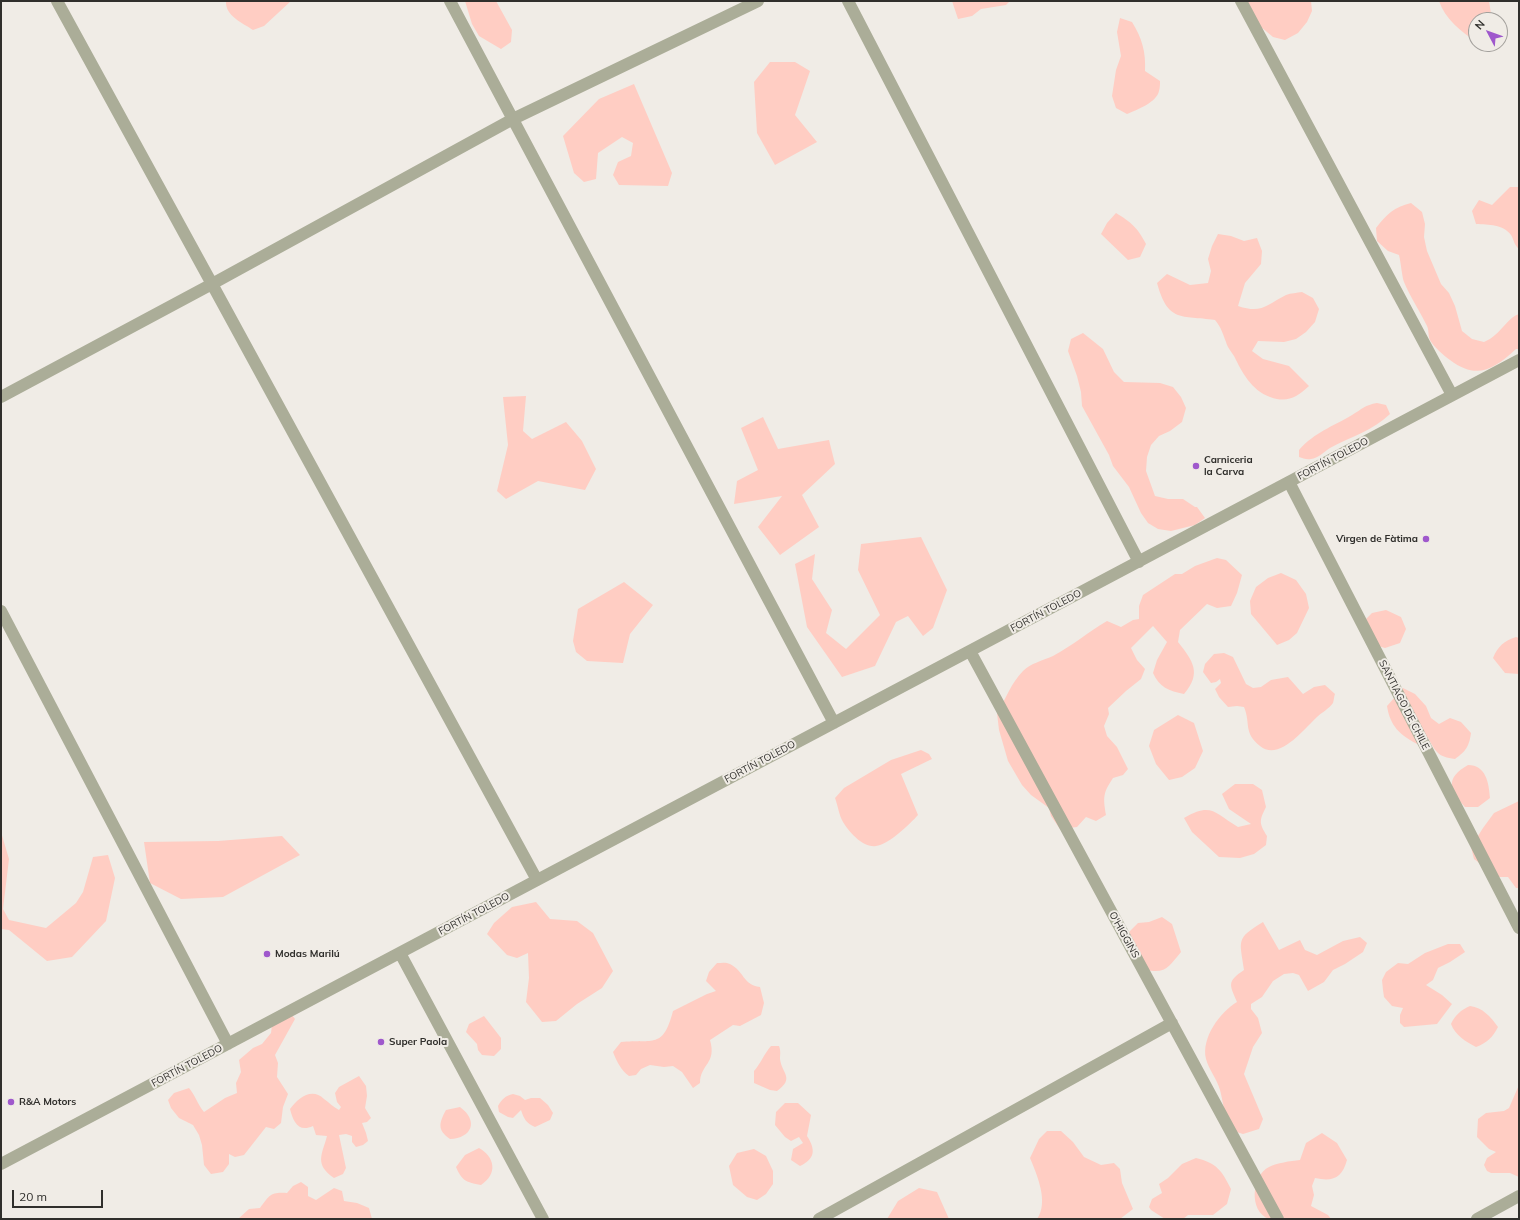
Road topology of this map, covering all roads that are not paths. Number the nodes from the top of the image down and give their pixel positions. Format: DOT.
graph roads {
  1 [pos="57,1"];
  2 [pos="450,1"];
  3 [pos="758,1"];
  4 [pos="848,1"];
  5 [pos="1241,1"];
  6 [pos="513,119"];
  7 [pos="212,284"];
  8 [pos="1519,360"];
  9 [pos="1452,396"];
  10 [pos="1,397"];
  11 [pos="1289,482"];
  12 [pos="1139,562"];
  13 [pos="1,611"];
  14 [pos="970,651"];
  15 [pos="834,723"];
  16 [pos="537,880"];
  17 [pos="1519,928"];
  18 [pos="400,953"];
  19 [pos="1172,1023"];
  20 [pos="228,1044"];
  21 [pos="1,1164"];
  22 [pos="1519,1196"];
  23 [pos="543,1219"];
  24 [pos="819,1219"];
  25 [pos="1278,1219"];
  26 [pos="1478,1219"];
  1 -- 7 [label="street"];
  2 -- 6 [label="street"];
  3 -- 6 [label="street"];
  4 -- 12 [label="street"];
  5 -- 9 [label="street"];
  6 -- 7 [label="street"];
  6 -- 15 [label="street"];
  7 -- 10 [label="street"];
  7 -- 16 [label="street"];
  8 -- 9 [label="street, FORTÍN TOLEDO"];
  9 -- 11 [label="street, FORTÍN TOLEDO"];
  11 -- 12 [label="street, FORTÍN TOLEDO"];
  11 -- 17 [label="street, SANTIAGO DE CHILE"];
  12 -- 14 [label="street, FORTÍN TOLEDO"];
  13 -- 20 [label="street"];
  14 -- 15 [label="street, FORTÍN TOLEDO"];
  14 -- 19 [label="street, O'HIGGINS"];
  15 -- 16 [label="street, FORTÍN TOLEDO"];
  16 -- 18 [label="street, FORTÍN TOLEDO"];
  18 -- 20 [label="street, FORTÍN TOLEDO"];
  18 -- 23 [label="street"];
  19 -- 24 [label="street"];
  19 -- 25 [label="street, O'HIGGINS"];
  20 -- 21 [label="street, FORTÍN TOLEDO"];
  22 -- 26 [label="street"];
}
